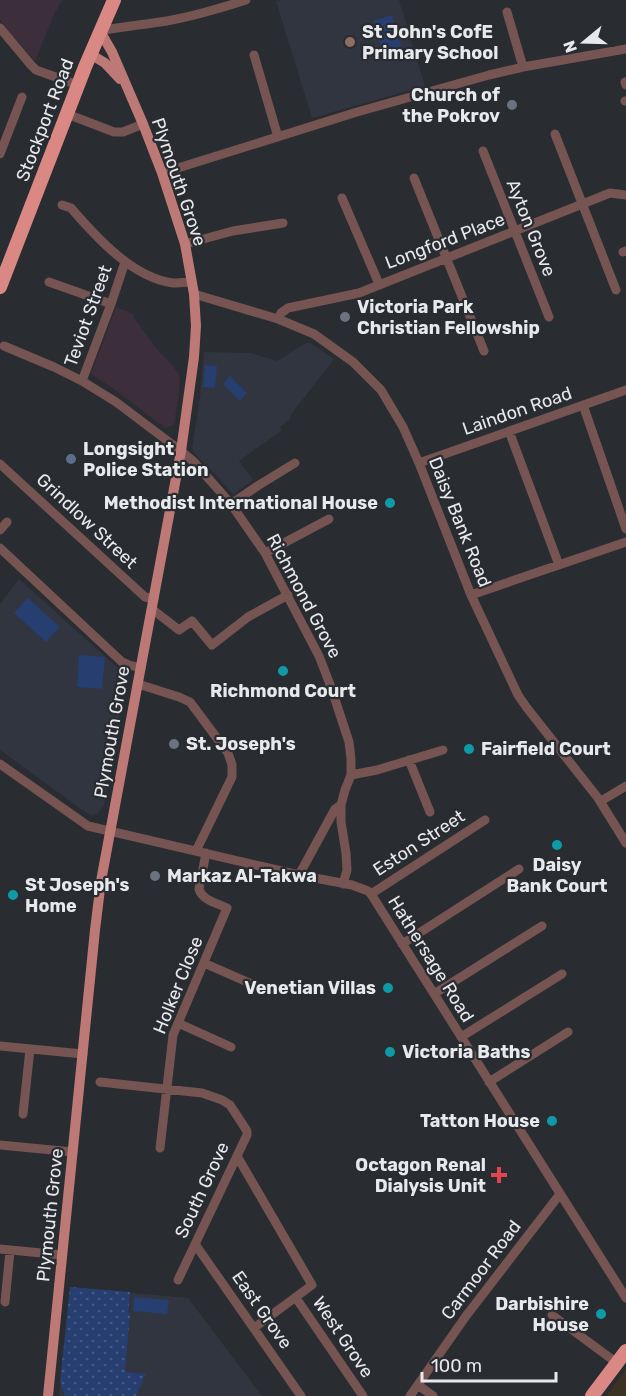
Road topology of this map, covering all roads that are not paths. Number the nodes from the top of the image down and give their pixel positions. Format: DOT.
graph roads {
  1 [pos="114,0"];
  2 [pos="246,0"];
  3 [pos="507,12"];
  4 [pos="0,28"];
  5 [pos="100,31"];
  6 [pos="626,49"];
  7 [pos="90,54"];
  8 [pos="254,55"];
  9 [pos="523,67"];
  10 [pos="78,85"];
  11 [pos="127,86"];
  12 [pos="22,97"];
  13 [pos="67,114"];
  14 [pos="143,124"];
  15 [pos="555,134"];
  16 [pos="278,137"];
  17 [pos="2,141"];
  18 [pos="483,151"];
  19 [pos="0,154"];
  20 [pos="162,173"];
  21 [pos="414,178"];
  22 [pos="626,196"];
  23 [pos="342,198"];
  24 [pos="62,205"];
  25 [pos="583,205"];
  26 [pos="283,223"];
  27 [pos="515,231"];
  28 [pos="185,244"];
  29 [pos="446,257"];
  30 [pos="125,262"];
  31 [pos="49,282"];
  32 [pos="192,282"];
  33 [pos="379,284"];
  34 [pos="0,287"];
  35 [pos="616,290"];
  36 [pos="194,294"];
  37 [pos="111,304"];
  38 [pos="549,317"];
  39 [pos="278,319"];
  40 [pos="4,346"];
  41 [pos="484,351"];
  42 [pos="82,381"];
  43 [pos="626,390"];
  44 [pos="583,405"];
  45 [pos="509,431"];
  46 [pos="181,452"];
  47 [pos="419,463"];
  48 [pos="0,464"];
  49 [pos="295,464"];
  50 [pos="231,504"];
  51 [pos="329,519"];
  52 [pos="7,522"];
  53 [pos="626,529"];
  54 [pos="0,530"];
  55 [pos="626,542"];
  56 [pos="0,548"];
  57 [pos="265,553"];
  58 [pos="559,565"];
  59 [pos="288,595"];
  60 [pos="471,595"];
  61 [pos="153,604"];
  62 [pos="141,668"];
  63 [pos="138,684"];
  64 [pos="443,750"];
  65 [pos="409,760"];
  66 [pos="0,764"];
  67 [pos="351,775"];
  68 [pos="626,786"];
  69 [pos="601,801"];
  70 [pos="341,805"];
  71 [pos="430,812"];
  72 [pos="485,820"];
  73 [pos="111,831"];
  74 [pos="626,843"];
  75 [pos="201,852"];
  76 [pos="519,869"];
  77 [pos="299,875"];
  78 [pos="343,884"];
  79 [pos="371,894"];
  80 [pos="542,926"];
  81 [pos="402,944"];
  82 [pos="204,963"];
  83 [pos="562,974"];
  84 [pos="256,986"];
  85 [pos="434,994"];
  86 [pos="178,1023"];
  87 [pos="568,1032"];
  88 [pos="461,1037"];
  89 [pos="0,1046"];
  90 [pos="231,1047"];
  91 [pos="30,1049"];
  92 [pos="83,1054"];
  93 [pos="100,1082"];
  94 [pos="489,1082"];
  95 [pos="167,1090"];
  96 [pos="23,1114"];
  97 [pos="0,1145"];
  98 [pos="160,1148"];
  99 [pos="73,1152"];
  100 [pos="237,1156"];
  101 [pos="560,1194"];
  102 [pos="195,1244"];
  103 [pos="5,1250"];
  104 [pos="62,1255"];
  105 [pos="178,1280"];
  106 [pos="296,1298"];
  107 [pos="626,1298"];
  108 [pos="5,1302"];
  109 [pos="552,1315"];
  110 [pos="254,1328"];
  111 [pos="622,1358"];
  112 [pos="418,1385"];
  113 [pos="48,1396"];
  114 [pos="301,1396"];
  115 [pos="363,1396"];
  116 [pos="410,1396"];
  117 [pos="433,1396"];
  118 [pos="592,1396"];
  1 -- 5 [label="highway, Stockport Road"];
  2 -- 5 [label="street"];
  3 -- 9 [label="street"];
  4 -- 10 [label="street"];
  5 -- 7 [label="highway, Stockport Road"];
  5 -- 11 [label="main road, Plymouth Grove"];
  6 -- 9 [label="street"];
  7 -- 10 [label="highway, Stockport Road"];
  7 -- 11 [label="main road, Plymouth Grove"];
  8 -- 16 [label="street"];
  9 -- 16 [label="street"];
  10 -- 13 [label="highway, Stockport Road"];
  11 -- 14 [label="main road, Plymouth Grove"];
  12 -- 17 [label="street"];
  13 -- 14 [label="street"];
  13 -- 34 [label="highway, Stockport Road"];
  14 -- 20 [label="main road, Plymouth Grove"];
  15 -- 25 [label="street"];
  16 -- 20 [label="street"];
  17 -- 19 [label="street"];
  18 -- 27 [label="street, Ayton Grove"];
  20 -- 28 [label="main road, Plymouth Grove"];
  21 -- 29 [label="street"];
  22 -- 25 [label="street, Longford Place"];
  23 -- 33 [label="street"];
  24 -- 30 [label="street"];
  25 -- 27 [label="street, Longford Place"];
  25 -- 35 [label="street"];
  26 -- 28 [label="street"];
  27 -- 29 [label="street, Longford Place"];
  27 -- 38 [label="street, Ayton Grove"];
  28 -- 32 [label="main road, Plymouth Grove"];
  29 -- 33 [label="street, Longford Place"];
  29 -- 41 [label="street"];
  30 -- 32 [label="street"];
  30 -- 37 [label="street, Teviot Street"];
  31 -- 37 [label="street"];
  32 -- 36 [label="main road, Plymouth Grove"];
  33 -- 39 [label="street, Longford Place"];
  36 -- 39 [label="street, Daisy Bank Road"];
  36 -- 46 [label="main road, Plymouth Grove"];
  37 -- 42 [label="street, Teviot Street"];
  39 -- 47 [label="street, Daisy Bank Road"];
  40 -- 42 [label="street, Richmond Grove"];
  42 -- 46 [label="street, Richmond Grove"];
  43 -- 44 [label="street, Laindon Road"];
  44 -- 45 [label="street, Laindon Road"];
  44 -- 53 [label="street"];
  45 -- 47 [label="street, Laindon Road"];
  45 -- 58 [label="street"];
  46 -- 50 [label="street, Richmond Grove"];
  46 -- 61 [label="main road, Plymouth Grove"];
  47 -- 60 [label="street, Daisy Bank Road"];
  48 -- 61 [label="street, Grindlow Street"];
  49 -- 50 [label="street"];
  50 -- 57 [label="street, Richmond Grove"];
  51 -- 57 [label="street"];
  52 -- 54 [label="street"];
  55 -- 58 [label="street"];
  56 -- 62 [label="street"];
  57 -- 59 [label="street, Richmond Grove"];
  58 -- 60 [label="street"];
  59 -- 61 [label="street, Grindlow Street"];
  59 -- 67 [label="street, Richmond Grove"];
  60 -- 69 [label="street, Daisy Bank Road"];
  61 -- 62 [label="main road, Plymouth Grove"];
  62 -- 63 [label="main road, Plymouth Grove"];
  63 -- 73 [label="main road, Plymouth Grove"];
  63 -- 75 [label="street"];
  64 -- 65 [label="street"];
  65 -- 67 [label="street"];
  65 -- 71 [label="street"];
  66 -- 73 [label="street, Hathersage Road"];
  67 -- 70 [label="street, Richmond Grove"];
  68 -- 69 [label="street"];
  69 -- 74 [label="street, Daisy Bank Road"];
  70 -- 77 [label="street, Richmond Grove"];
  70 -- 78 [label="street, Richmond Grove"];
  72 -- 79 [label="street, Eston Street"];
  73 -- 75 [label="street, Hathersage Road"];
  73 -- 92 [label="main road, Plymouth Grove"];
  75 -- 77 [label="street, Hathersage Road"];
  75 -- 82 [label="street, Holker Close"];
  76 -- 81 [label="street"];
  77 -- 78 [label="street, Hathersage Road"];
  78 -- 79 [label="street, Hathersage Road"];
  79 -- 81 [label="street, Hathersage Road"];
  80 -- 85 [label="street"];
  81 -- 85 [label="street, Hathersage Road"];
  82 -- 84 [label="street"];
  82 -- 86 [label="street, Holker Close"];
  83 -- 88 [label="street"];
  85 -- 88 [label="street, Hathersage Road"];
  86 -- 90 [label="street"];
  86 -- 95 [label="street, Holker Close"];
  87 -- 94 [label="street"];
  88 -- 94 [label="street, Hathersage Road"];
  89 -- 91 [label="street"];
  91 -- 92 [label="street"];
  91 -- 96 [label="street"];
  92 -- 99 [label="main road, Plymouth Grove"];
  93 -- 95 [label="street"];
  94 -- 101 [label="street, Hathersage Road"];
  95 -- 98 [label="street, Holker Close"];
  95 -- 100 [label="street, South Grove"];
  97 -- 99 [label="street"];
  99 -- 104 [label="main road, Plymouth Grove"];
  100 -- 102 [label="street, South Grove"];
  100 -- 106 [label="street"];
  101 -- 107 [label="street, Hathersage Road"];
  101 -- 112 [label="street, Carmoor Road"];
  102 -- 105 [label="street, South Grove"];
  102 -- 110 [label="street, East Grove"];
  103 -- 104 [label="street"];
  103 -- 108 [label="street"];
  104 -- 113 [label="main road, Plymouth Grove"];
  106 -- 110 [label="street"];
  106 -- 115 [label="street, West Grove"];
  109 -- 111 [label="street"];
  110 -- 114 [label="street, East Grove"];
  111 -- 118 [label="highway"];
  112 -- 116 [label="street, Carmoor Road"];
  112 -- 117 [label="street"];
}
